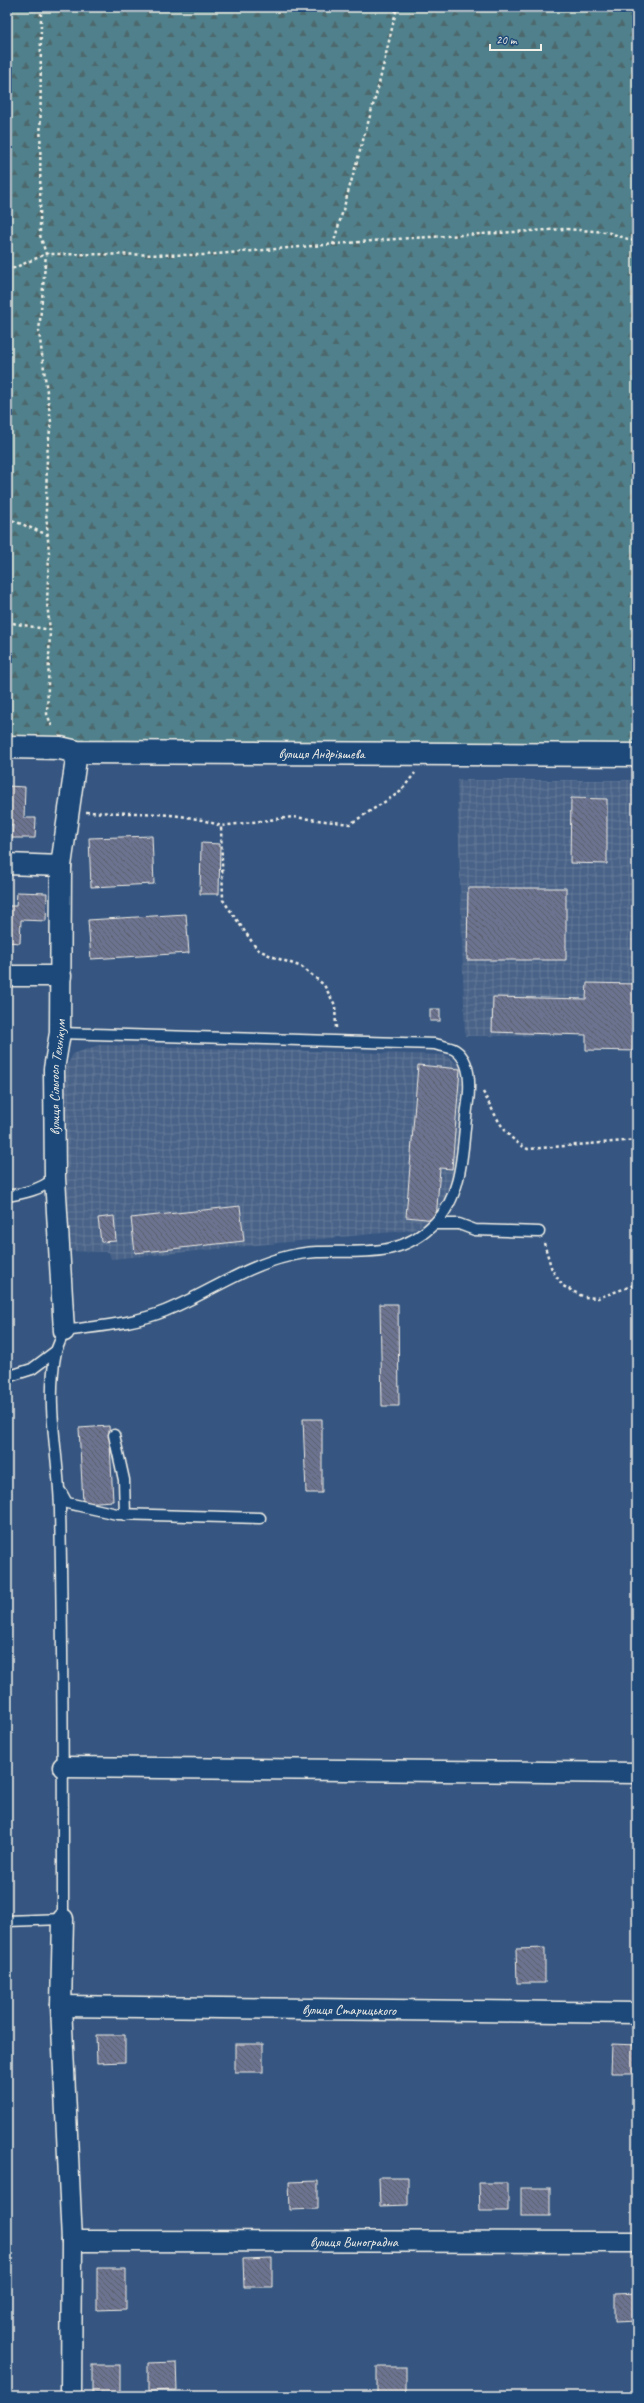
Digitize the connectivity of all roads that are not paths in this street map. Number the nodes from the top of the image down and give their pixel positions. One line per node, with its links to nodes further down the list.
1 (7, 748): 2 (street, вулиця Андріяшева)
2 (68, 750): 3 (street, вулиця Андріяшева); 5 (street, вулиця Сільгосп Технікум)
3 (637, 756)
4 (7, 864): 5 (street)
5 (61, 866): 7 (street, вулиця Сільгосп Технікум)
6 (7, 976): 7 (street)
7 (61, 976): 8 (street, вулиця Сільгосп Технікум)
8 (60, 1033): 9 (street, вулиця Сільгосп Технікум); 11 (lane)
9 (55, 1178): 10 (lane); 13 (street, вулиця Сільгосп Технікум)
10 (7, 1196)
11 (434, 1224): 12 (lane); 13 (lane)
12 (539, 1232)
13 (64, 1331): 14 (lane)
14 (56, 1351): 15 (lane); 17 (lane)
15 (7, 1377)
16 (114, 1436): 18 (lane)
17 (59, 1488): 18 (lane); 20 (lane)
18 (126, 1515): 19 (lane)
19 (260, 1518)
20 (63, 1767): 21 (street); 22 (lane)
21 (637, 1773)
22 (63, 1919): 23 (lane); 24 (street)
23 (7, 1921)
24 (62, 2006): 25 (street, вулиця Старицького); 26 (street)
25 (637, 2013)
26 (72, 2241): 27 (street, вулиця Виноградна); 28 (street)
27 (637, 2242)
28 (71, 2396)

